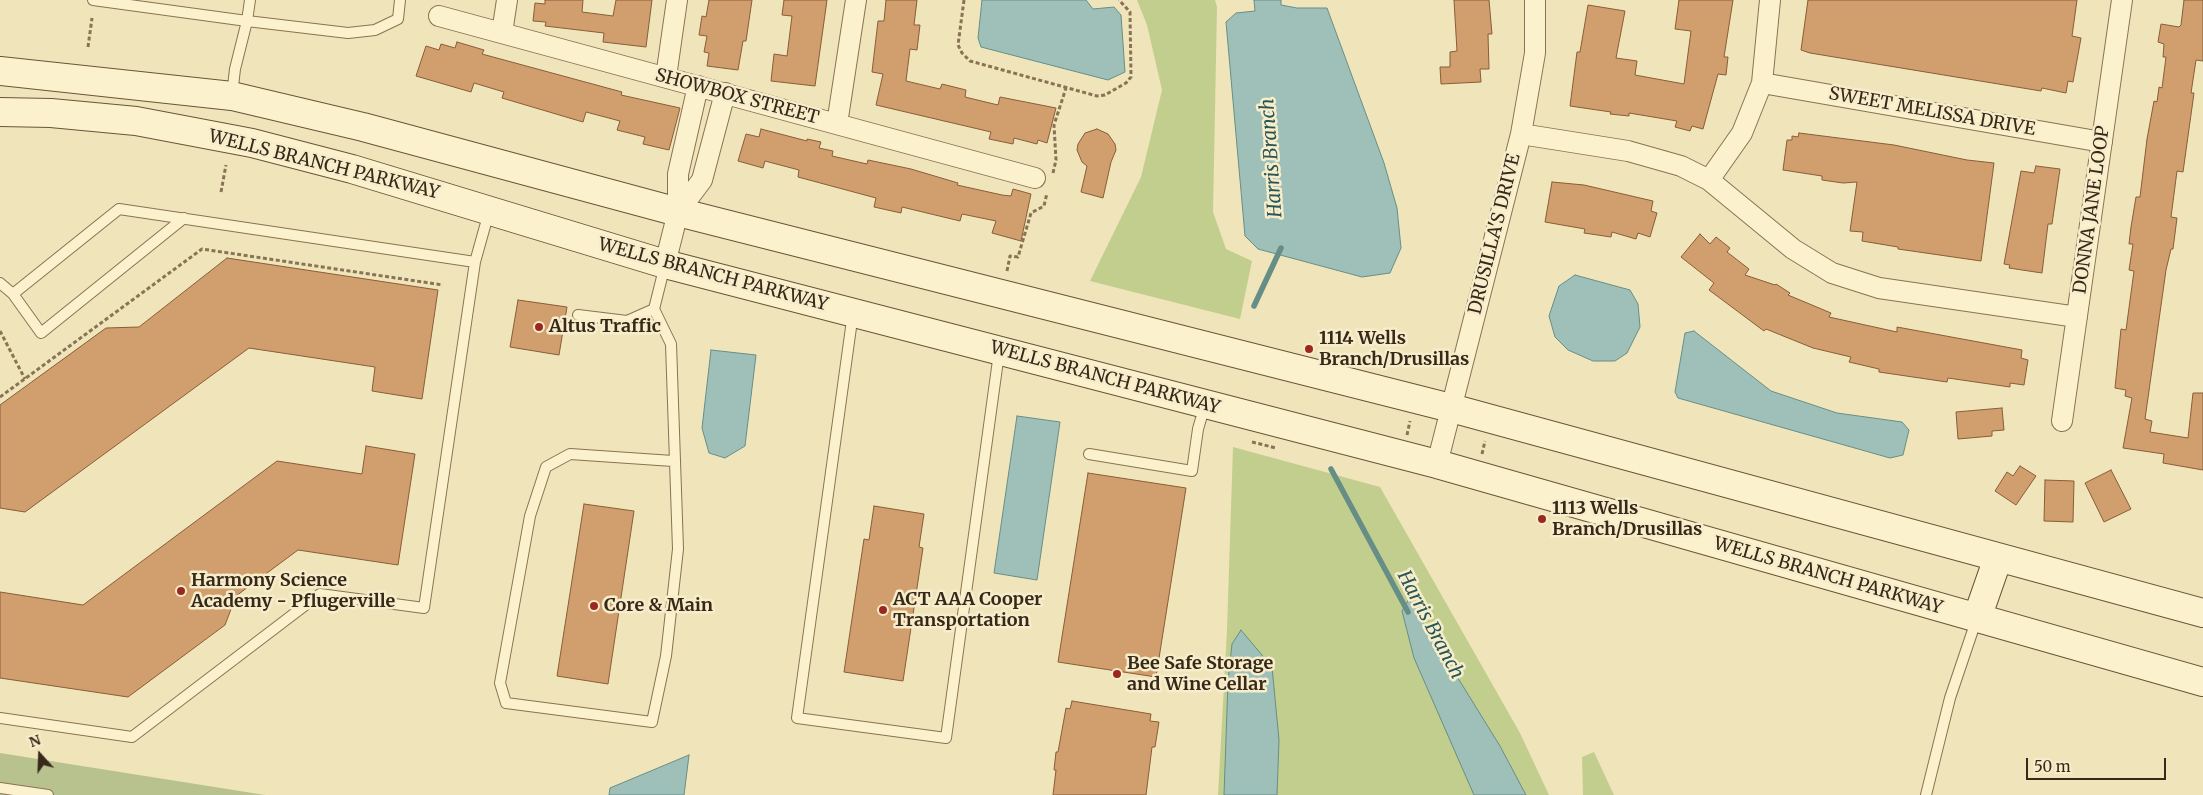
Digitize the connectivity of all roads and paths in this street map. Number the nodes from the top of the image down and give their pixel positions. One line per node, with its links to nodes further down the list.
1 (93, 0): 12 (lane)
2 (250, 0): 15 (lane)
3 (400, 0): 15 (lane)
4 (507, 0): 16 (street)
5 (677, 0): 19 (street)
6 (856, 0): 26 (street)
7 (964, 0): 8 (path)
8 (1119, 0)
9 (1534, 0): 27 (street, DRUSILLA'S DRIVE)
10 (1770, 0): 20 (street)
11 (2122, 0): 28 (street, DONNA JANE LOOP)
12 (124, 2): 15 (lane)
13 (439, 16): 16 (street, SHOWBOX STREET)
14 (92, 18): 17 (path)
15 (247, 21): 24 (lane)
16 (502, 33): 19 (street, SHOWBOX STREET)
17 (88, 47)
18 (0, 71): 24 (main road)
19 (666, 77): 22 (street, SHOWBOX STREET)
20 (1762, 83): 28 (street, SWEET MELISSA DRIVE); 31 (street)
21 (0, 86): 24 (main road)
22 (698, 86): 23 (street, SHOWBOX STREET); 34 (street)
23 (725, 93): 26 (street, SHOWBOX STREET); 34 (street)
24 (232, 96): 34 (main road)
25 (0, 112): 33 (main road, WELLS BRANCH PARKWAY)
26 (837, 124): 30 (street, SHOWBOX STREET)
27 (1521, 134): 31 (street); 50 (street, DRUSILLA'S DRIVE)
28 (2102, 142): 44 (street, DONNA JANE LOOP)
29 (226, 165): 32 (path)
30 (1035, 178)
31 (1709, 180): 44 (street)
32 (221, 192)
33 (489, 211): 36 (lane); 37 (main road, WELLS BRANCH PARKWAY)
34 (678, 212): 37 (street); 50 (main road)
35 (184, 218): 36 (lane); 40 (lane); 40 (lane)
36 (475, 262): 65 (lane)
37 (666, 264): 41 (lane); 42 (main road, WELLS BRANCH PARKWAY)
38 (0, 283): 40 (lane)
39 (443, 285): 47 (path)
40 (13, 294)
41 (654, 309): 43 (lane); 59 (lane)
42 (853, 312): 46 (main road, WELLS BRANCH PARKWAY); 46 (lane)
43 (578, 315)
44 (2077, 317): 52 (street, DONNA JANE LOOP)
45 (0, 331): 47 (path)
46 (999, 351): 49 (main road, WELLS BRANCH PARKWAY)
47 (25, 379): 48 (path)
48 (0, 397)
49 (1205, 404): 57 (lane); 60 (main road, WELLS BRANCH PARKWAY)
50 (1451, 408): 60 (street, DRUSILLA'S DRIVE); 61 (main road)
51 (1412, 414): 54 (path)
52 (2062, 421)
53 (1487, 432): 58 (path)
54 (1406, 435)
55 (1252, 442): 56 (path)
56 (1277, 448)
57 (1089, 454)
58 (1481, 458)
59 (674, 461): 59 (lane)
60 (1437, 464): 63 (main road, WELLS BRANCH PARKWAY)
61 (1998, 558): 62 (main road); 63 (main road)
62 (2203, 613)
63 (1978, 618): 64 (main road, WELLS BRANCH PARKWAY); 69 (lane)
64 (2203, 682)
65 (0, 718)
66 (0, 788): 67 (lane)
67 (16, 793): 68 (lane)
68 (48, 795)
69 (1926, 795)

